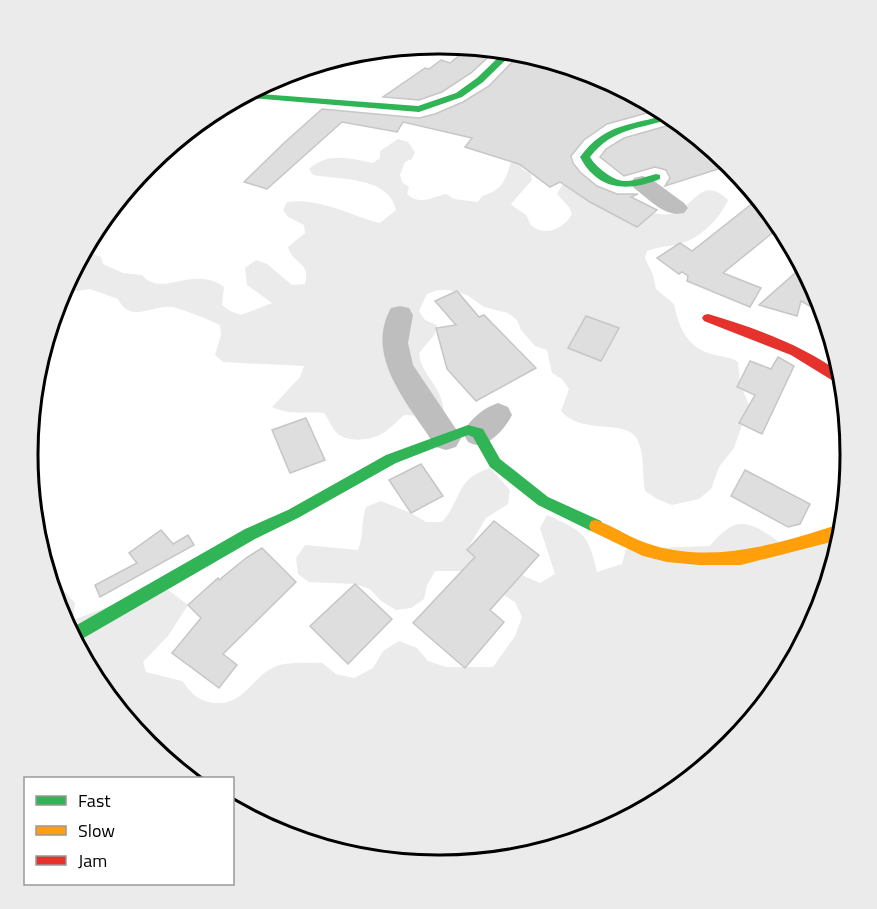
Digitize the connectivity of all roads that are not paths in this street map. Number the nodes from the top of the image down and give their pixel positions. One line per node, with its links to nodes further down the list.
1 (502, 59): 2 (street)
2 (258, 96)
3 (659, 120): 4 (street)
4 (649, 180): 5 (street)
5 (676, 208)
6 (400, 315): 9 (street)
7 (708, 318): 8 (street)
8 (831, 371)
9 (446, 438): 10 (street); 11 (street)
10 (832, 535)
11 (80, 633)

